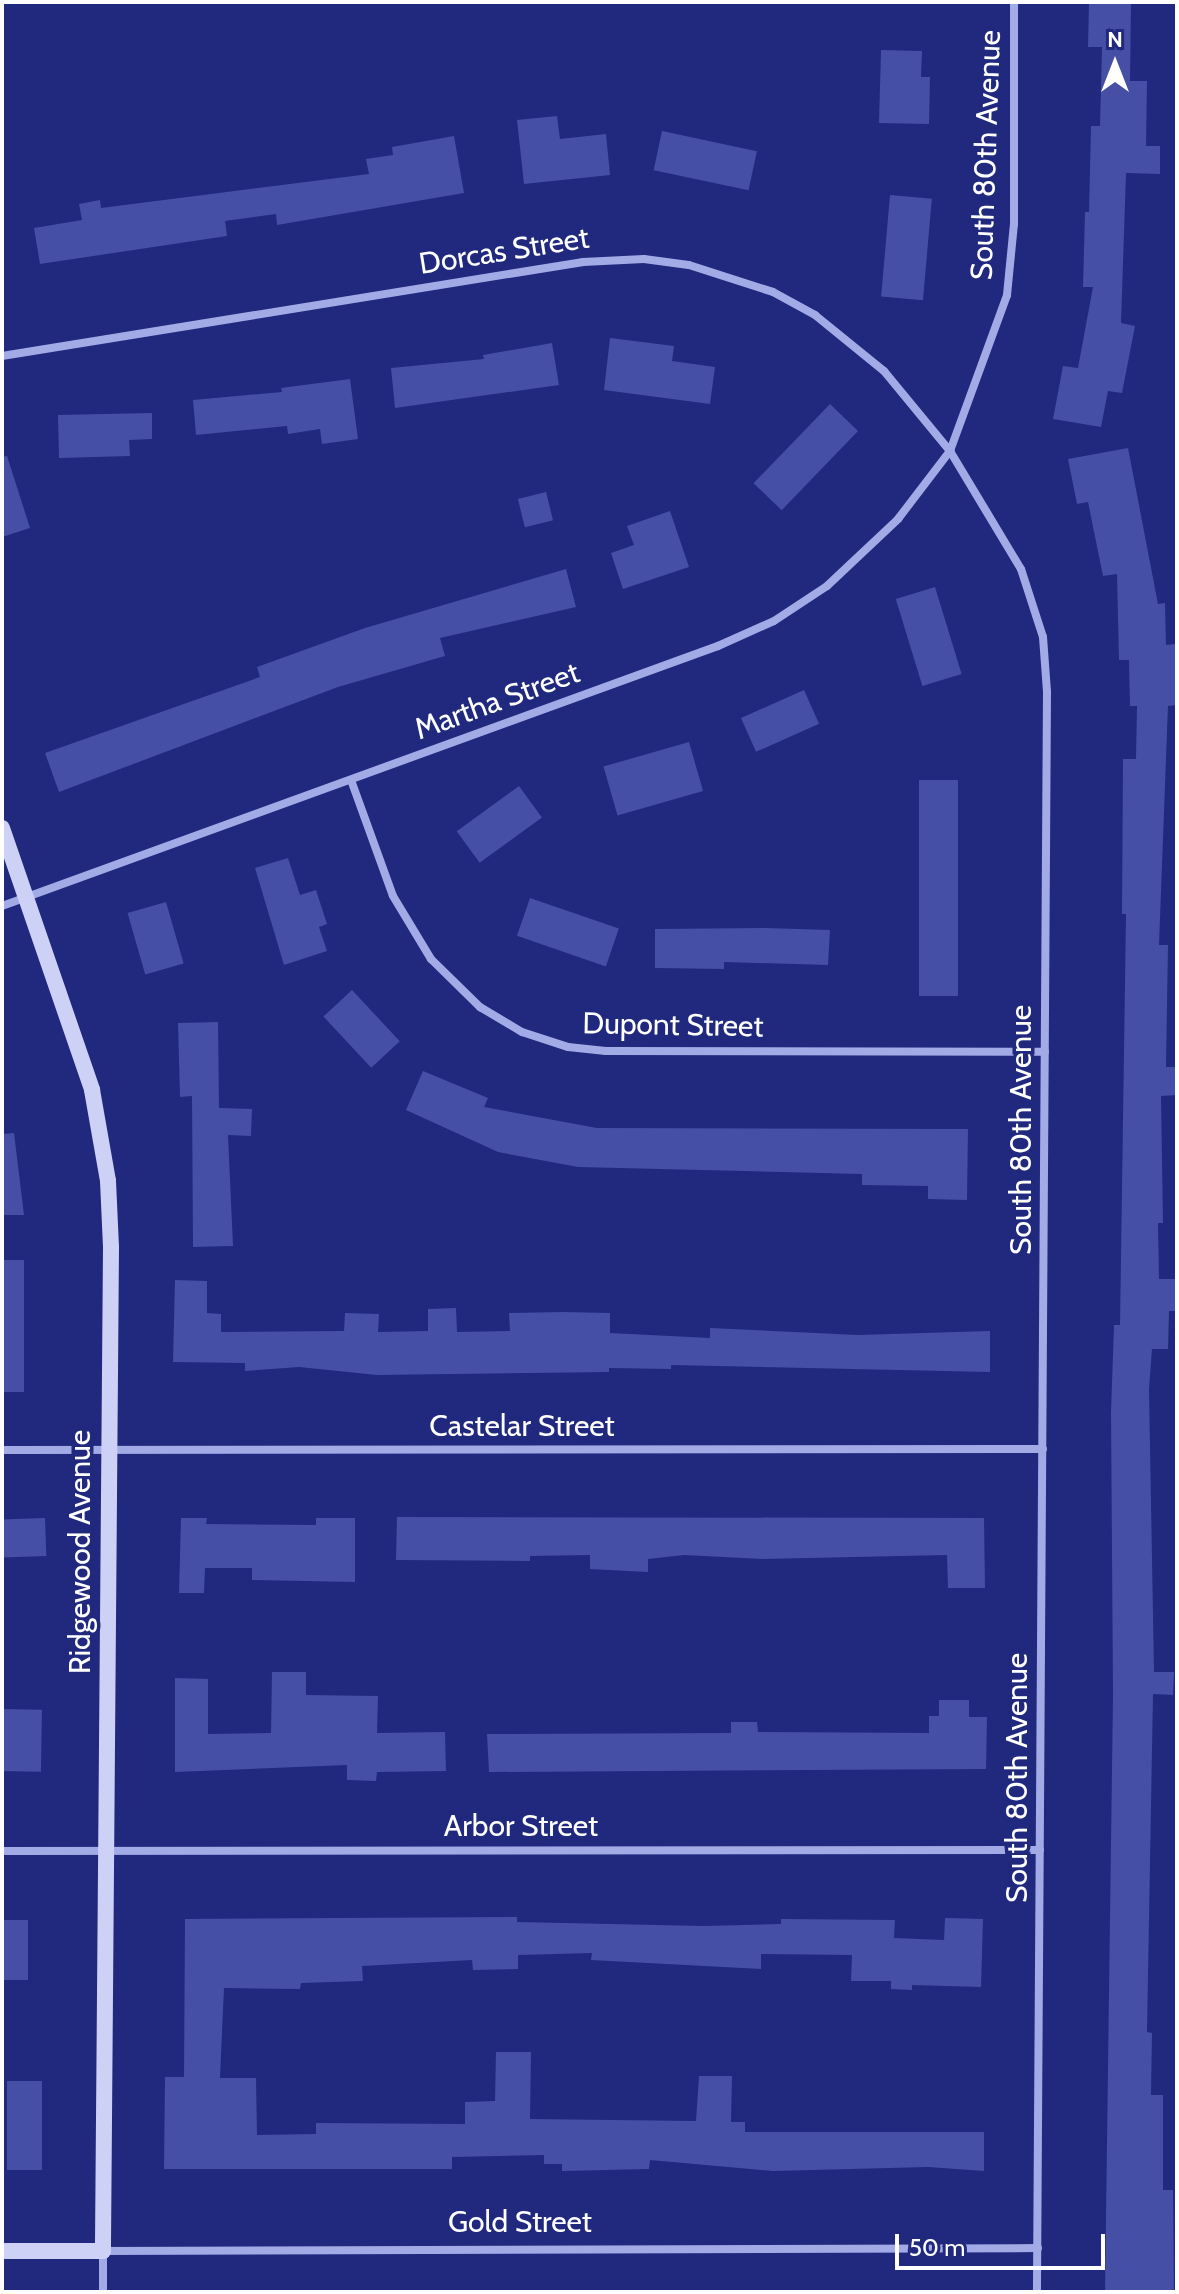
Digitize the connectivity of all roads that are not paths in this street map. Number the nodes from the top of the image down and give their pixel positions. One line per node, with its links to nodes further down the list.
1 (1014, 2): 3 (street, South 80th Avenue)
2 (2, 356): 3 (street, Dorcas Street)
3 (950, 451): 4 (street, Martha Street); 8 (street, South 80th Avenue)
4 (351, 780): 6 (street, Martha Street); 8 (street, Dupont Street)
5 (2, 828): 6 (main road, Ridgewood Avenue)
6 (28, 896): 7 (street, Martha Street); 11 (main road, Ridgewood Avenue)
7 (2, 906)
8 (1045, 1052): 9 (street, South 80th Avenue)
9 (1043, 1449): 11 (street, Castelar Street); 12 (street, South 80th Avenue)
10 (2, 1450): 11 (street, Castelar Street)
11 (108, 1450): 14 (main road, Ridgewood Avenue)
12 (1040, 1850): 14 (street, Arbor Street); 15 (street, South 80th Avenue)
13 (2, 1851): 14 (street, Arbor Street)
14 (107, 1851): 17 (main road, Ridgewood Avenue)
15 (1038, 2248): 17 (street, Gold Street); 19 (street, South 80th Avenue)
16 (2, 2251): 17 (main road, Gold Street)
17 (103, 2251): 18 (street, Ridgewood Avenue)
18 (103, 2292)
19 (1037, 2292)

